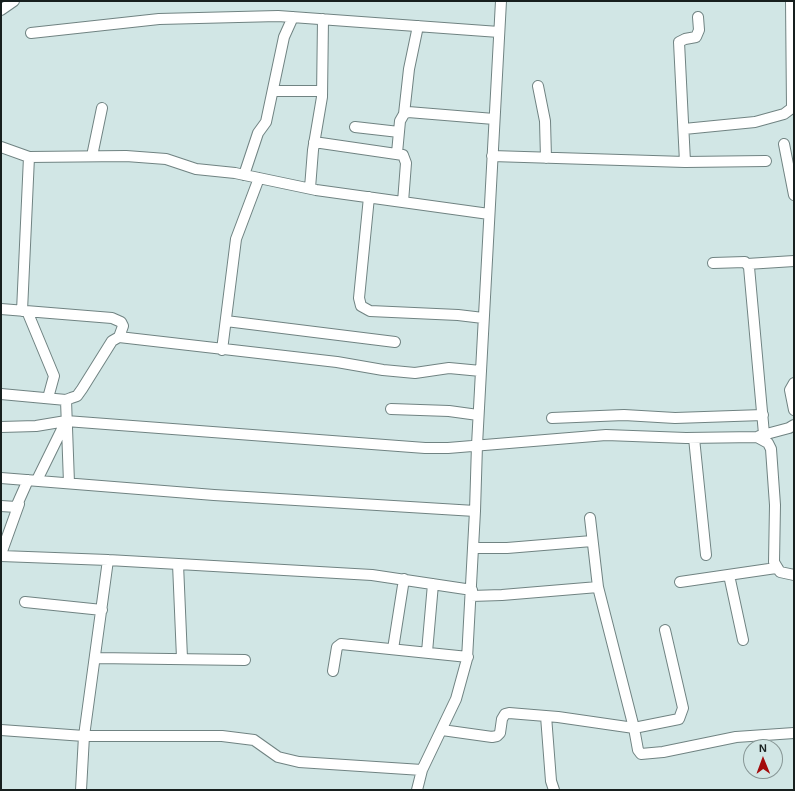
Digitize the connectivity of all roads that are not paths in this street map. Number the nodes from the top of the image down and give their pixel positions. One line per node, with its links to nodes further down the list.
1 (14, 1): 4 (street)
2 (502, 1): 9 (street)
3 (791, 1): 15 (street)
4 (1, 10)
5 (698, 16): 19 (street)
6 (293, 17): 7 (street); 10 (street); 12 (street)
7 (323, 19): 8 (street); 13 (street)
8 (418, 26): 9 (street); 16 (street)
9 (499, 32): 17 (street)
10 (31, 33)
11 (538, 86): 28 (street)
12 (273, 91): 13 (street); 31 (street)
13 (322, 92): 21 (street)
14 (102, 108): 25 (street)
15 (792, 111): 19 (street)
16 (404, 114): 17 (street); 20 (street)
17 (494, 119): 26 (street)
18 (355, 127): 20 (street)
19 (684, 129): 30 (street)
20 (399, 132): 24 (street)
21 (314, 142): 24 (street); 33 (street)
22 (784, 144): 34 (street)
23 (1, 147): 27 (street)
24 (397, 153): 36 (street)
25 (92, 156): 27 (street); 31 (street)
26 (492, 156): 28 (street); 37 (street)
27 (29, 157): 42 (street)
28 (546, 158): 30 (street)
29 (766, 161): 30 (street)
30 (685, 162)
31 (244, 175): 32 (street)
32 (259, 178): 33 (street); 44 (street)
33 (310, 188): 35 (street)
34 (794, 195)
35 (370, 197): 36 (street); 43 (street)
36 (403, 202): 37 (street)
37 (489, 214): 43 (street)
38 (794, 261): 40 (street)
39 (713, 262): 40 (street)
40 (748, 264): 56 (street)
41 (1, 309): 42 (street)
42 (24, 311): 45 (street); 51 (street)
43 (484, 318): 48 (street)
44 (226, 320): 46 (street); 47 (street)
45 (119, 337): 47 (street); 52 (street)
46 (395, 342)
47 (222, 350): 48 (street)
48 (481, 371): 55 (street)
49 (794, 383): 54 (street)
50 (1, 394): 51 (street)
51 (48, 398): 52 (street)
52 (66, 400): 58 (street)
53 (391, 409): 55 (street)
54 (794, 410)
55 (478, 415): 63 (street)
56 (763, 415): 57 (street); 61 (street)
57 (552, 418)
58 (66, 421): 60 (street); 63 (street); 65 (street); 66 (street)
59 (794, 426): 61 (street)
60 (1, 427)
61 (761, 436): 62 (street); 77 (street)
62 (694, 438): 63 (street); 74 (street)
63 (477, 445): 69 (street)
64 (1, 478): 65 (street)
65 (32, 480): 66 (street); 67 (street)
66 (69, 483): 69 (street)
67 (19, 504): 68 (street); 73 (street)
68 (1, 506)
69 (476, 510): 72 (street)
70 (590, 518): 71 (street)
71 (592, 541): 72 (street); 83 (street)
72 (474, 548): 84 (street)
73 (1, 555): 75 (street)
74 (706, 555)
75 (108, 560): 76 (street); 86 (street)
76 (178, 564): 80 (street); 93 (street)
77 (776, 568): 78 (street); 79 (street)
78 (729, 575): 81 (street); 88 (street)
79 (794, 575)
80 (404, 579): 82 (street); 89 (street)
81 (680, 582)
82 (434, 584): 84 (street); 90 (street)
83 (598, 587): 84 (street); 97 (street)
84 (472, 593): 91 (street)
85 (25, 602): 86 (street)
86 (102, 610): 92 (street)
87 (665, 630): 97 (street)
88 (743, 640)
89 (393, 648): 90 (street); 95 (street)
90 (427, 652): 91 (street)
91 (468, 657): 99 (street)
92 (95, 658): 93 (street); 101 (street)
93 (182, 658): 94 (street)
94 (245, 660)
95 (333, 671)
96 (546, 716): 97 (street); 99 (street); 105 (street)
97 (634, 728): 100 (street)
98 (1, 730): 101 (street)
99 (442, 730): 102 (street)
100 (794, 733)
101 (84, 736): 102 (street); 103 (street)
102 (422, 770): 104 (street)
103 (81, 790)
104 (418, 790)
105 (554, 790)

